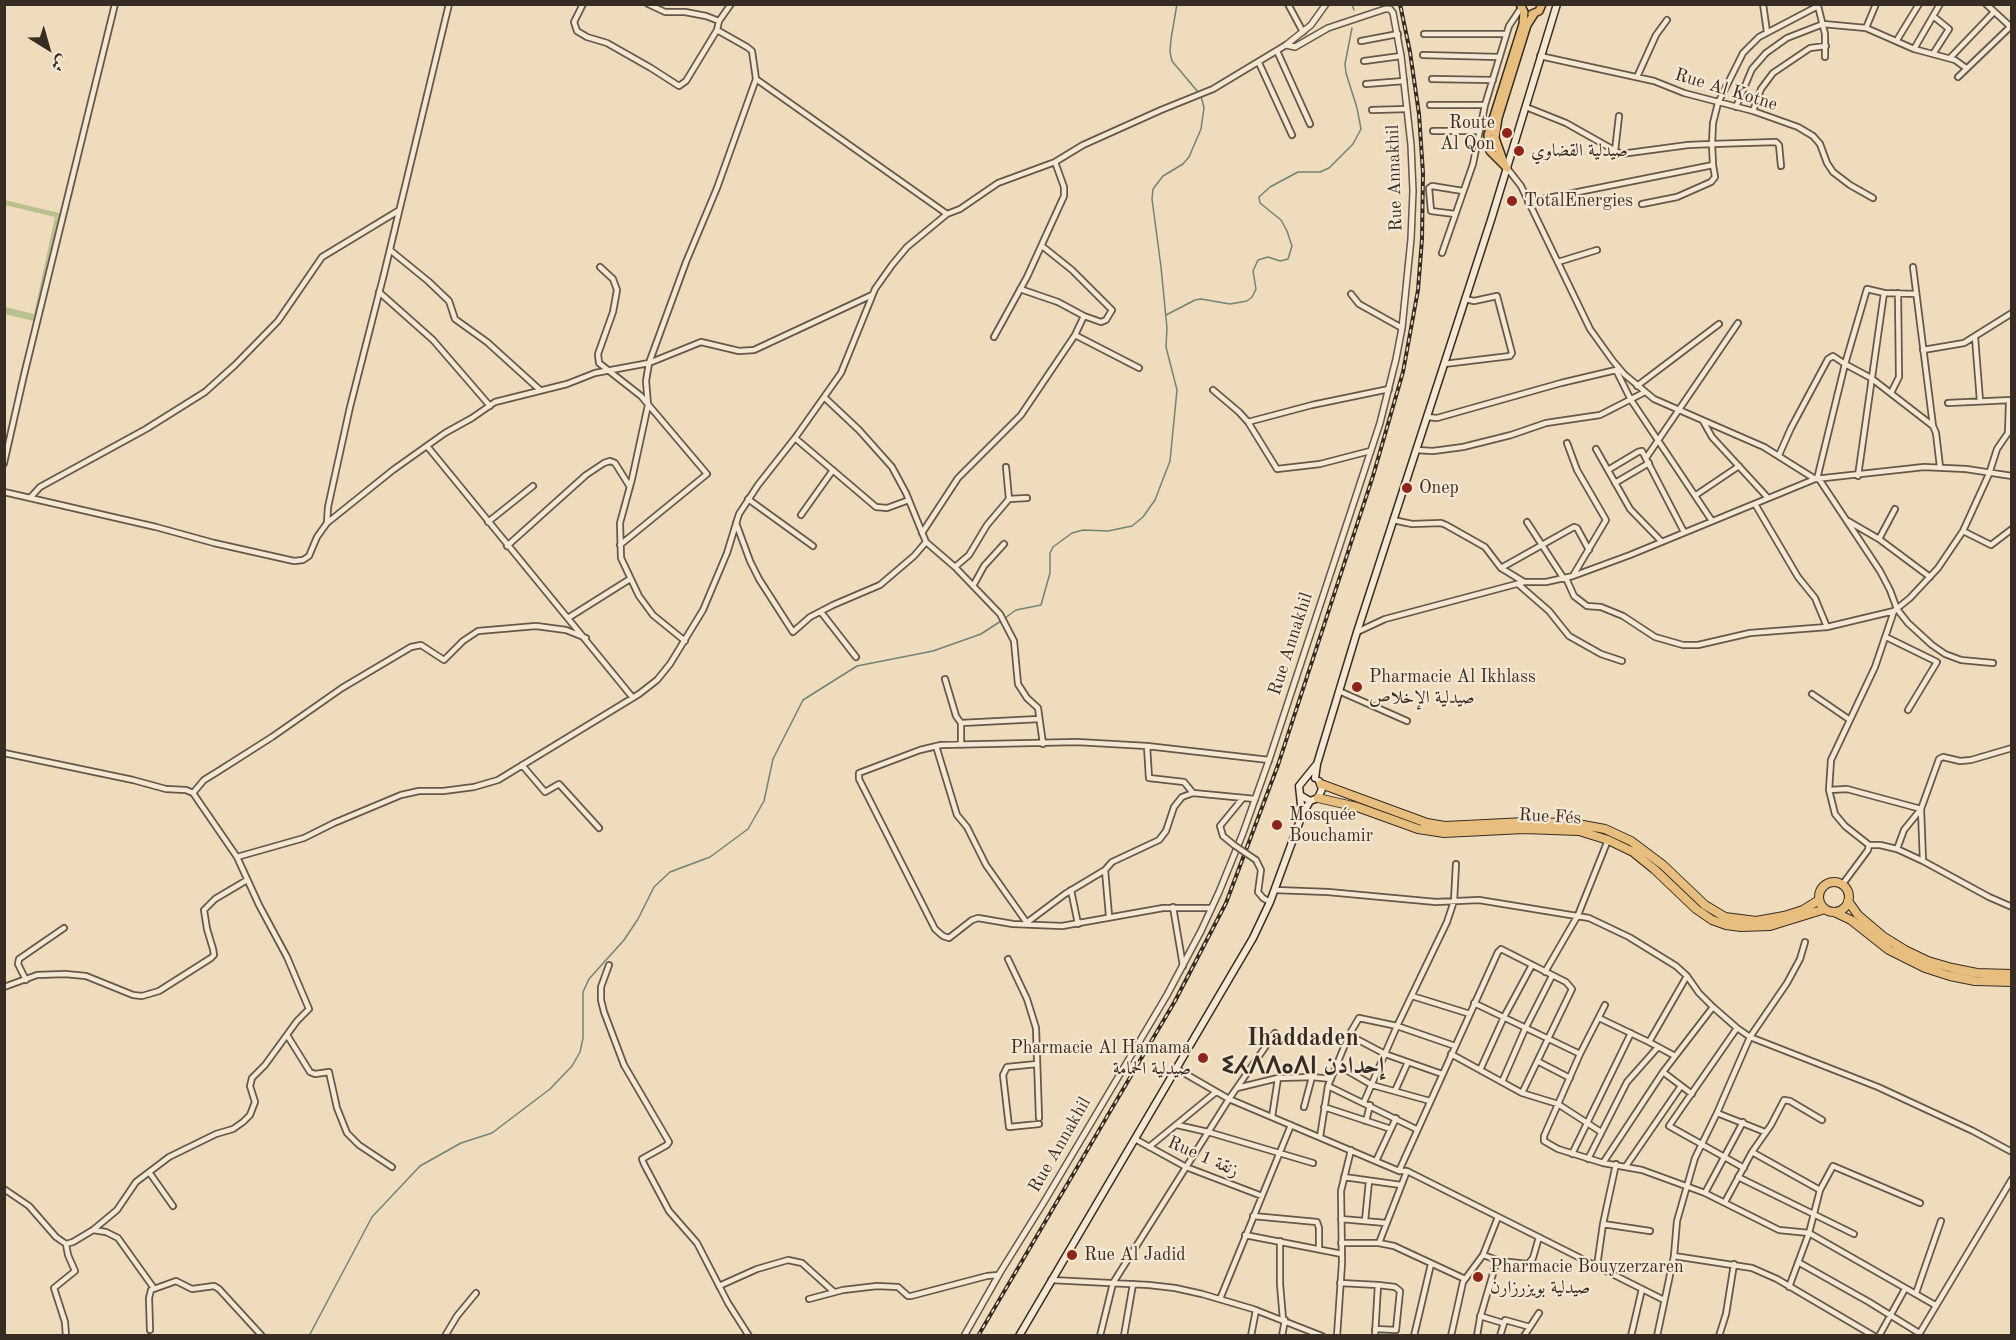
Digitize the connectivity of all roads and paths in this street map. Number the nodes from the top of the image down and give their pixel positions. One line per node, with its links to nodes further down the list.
1 (115, 4): 139 (street)
2 (449, 4): 78 (street)
3 (583, 4): 26 (street)
4 (648, 4): 22 (street)
5 (731, 4): 22 (street)
6 (1288, 4): 27 (street)
7 (1317, 4): 17 (street)
8 (1326, 4): 17 (street)
9 (1542, 4): 19 (main road)
10 (1557, 4): 41 (main road)
11 (1763, 4): 28 (street)
12 (1876, 4): 24 (street)
13 (1919, 4): 32 (street)
14 (1940, 4): 20 (street)
15 (1986, 4): 18 (street)
16 (1520, 7): 19 (main road); 31 (street); 73 (main road)
17 (1321, 12): 27 (street)
18 (1994, 12): 25 (street); 44 (street)
19 (1534, 14): 73 (main road)
20 (1933, 16): 36 (street); 38 (street)
21 (1667, 20): 48 (street)
22 (719, 21): 26 (street)
23 (1823, 24): 24 (street); 28 (street); 35 (street); 59 (street)
24 (1866, 28): 32 (street)
25 (2011, 28): 47 (street)
26 (717, 30): 50 (street)
27 (1303, 32): 34 (street)
28 (1767, 32): 55 (street)
29 (1398, 34): 33 (street); 34 (street, Rue Annakhil); 40 (street, Rue Annakhil)
30 (1424, 34): 31 (street)
31 (1506, 34): 42 (street)
32 (1897, 40): 36 (street)
33 (1361, 41)
34 (1286, 45): 37 (street)
35 (1826, 46): 43 (street); 62 (street)
36 (1914, 49): 38 (street)
37 (1277, 51): 46 (street); 64 (street)
38 (1933, 54): 44 (street)
39 (1423, 55): 42 (street)
40 (1401, 56): 45 (street); 53 (street, Rue Annakhil)
41 (1540, 56): 48 (street, Rue Al Kotne); 58 (main road)
42 (1500, 57): 52 (street)
43 (1825, 57)
44 (1950, 58): 47 (street)
45 (1364, 61)
46 (1259, 63): 67 (street); 70 (street)
47 (1966, 68): 49 (street)
48 (1637, 77): 55 (street, Rue Al Kotne)
49 (1958, 77)
50 (756, 79): 79 (street); 105 (street)
51 (1432, 79): 52 (street)
52 (1493, 80): 57 (street)
53 (1404, 81): 54 (street); 60 (street, Rue Annakhil)
54 (1366, 84)
55 (1718, 103): 59 (street, Rue Al Kotne); 68 (street)
56 (1430, 105): 57 (street)
57 (1485, 105): 65 (street)
58 (1526, 107): 69 (street); 73 (main road)
59 (1736, 107): 62 (street, Rue Al Kotne)
60 (1407, 108): 61 (street); 100 (street, Rue Annakhil)
61 (1372, 110)
62 (1753, 111): 75 (street, Rue Al Kotne)
63 (1619, 116): 69 (street)
64 (1310, 124)
65 (1480, 130): 66 (street); 74 (street)
66 (1433, 131)
67 (1292, 135)
68 (1712, 144): 69 (street); 71 (street); 72 (street)
69 (1614, 151)
70 (1055, 162): 79 (street); 81 (street)
71 (1713, 165): 76 (street); 77 (street)
72 (1782, 166)
73 (1507, 168): 76 (street); 95 (main road)
74 (1463, 191): 80 (street); 80 (street)
75 (1873, 198)
76 (1528, 202): 85 (street)
77 (1642, 204)
78 (398, 211): 82 (street); 154 (street)
79 (947, 214): 94 (street)
80 (1455, 214): 84 (street)
81 (1042, 246): 88 (street); 97 (street)
82 (390, 250): 89 (street); 114 (street)
83 (1597, 250): 85 (street)
84 (1442, 253)
85 (1558, 262): 109 (street)
86 (600, 267): 110 (street)
87 (1914, 267): 93 (street)
88 (1020, 289): 97 (street); 102 (street)
89 (379, 292): 124 (street); 169 (street)
90 (1884, 293): 91 (street); 107 (street); 111 (street)
91 (1898, 293): 93 (street); 117 (street)
92 (1351, 294): 100 (street)
93 (1916, 294): 104 (street)
94 (872, 295): 105 (street); 118 (street)
95 (1465, 299): 106 (main road); 106 (street)
96 (2012, 313): 103 (street)
97 (1084, 316): 101 (street)
98 (1738, 323): 125 (street)
99 (1719, 324): 112 (street)
100 (1402, 328): 113 (street, Rue Annakhil)
101 (1075, 335): 108 (street); 173 (street)
102 (994, 337)
103 (1975, 337): 104 (street); 121 (street)
104 (1923, 350): 129 (street)
105 (649, 363): 110 (street); 123 (street)
106 (1444, 364): 126 (main road)
107 (1845, 364): 111 (street); 137 (street); 148 (street)
108 (1139, 368)
109 (1617, 369): 112 (street); 119 (street); 126 (street)
110 (609, 370): 114 (street); 123 (street)
111 (1871, 378): 117 (street); 146 (street)
112 (1637, 386): 116 (street)
113 (1389, 389): 128 (street); 136 (street, Rue Annakhil)
114 (540, 390): 124 (street)
115 (1213, 390): 128 (street)
116 (1645, 392): 119 (street); 125 (street)
117 (1891, 393): 129 (street)
118 (824, 397): 130 (street); 159 (street)
119 (1632, 400): 131 (street); 135 (street)
120 (2011, 400): 121 (street); 145 (street)
121 (1980, 401): 122 (street)
122 (1948, 403)
123 (648, 405): 151 (street); 178 (street)
124 (490, 406): 133 (street)
125 (1678, 411): 127 (street); 131 (street)
126 (1427, 417): 135 (main road)
127 (1703, 421): 137 (street); 140 (street)
128 (1248, 422): 136 (street)
129 (1934, 426): 142 (street)
130 (795, 438): 143 (street); 157 (street)
131 (1659, 439): 138 (street); 153 (street)
132 (1567, 443): 182 (street)
133 (427, 446): 166 (street); 169 (street)
134 (1596, 449): 144 (street)
135 (1416, 450): 164 (main road)
136 (1370, 451): 218 (street, Rue Annakhil)
137 (1779, 455): 148 (street)
138 (1647, 461): 144 (street); 149 (street); 172 (street)
139 (4, 463)
140 (1739, 466): 153 (street); 156 (street)
141 (1006, 467): 158 (street)
142 (1940, 467): 145 (street); 146 (street)
143 (833, 470): 159 (street); 162 (street)
144 (1608, 470): 149 (street)
145 (1989, 474): 147 (street); 171 (street)
146 (1858, 476): 148 (street)
147 (2012, 476)
148 (1817, 479): 156 (street); 163 (street)
149 (1615, 483): 175 (street)
150 (533, 486): 166 (street)
151 (630, 487): 178 (street); 180 (street)
152 (4, 492): 154 (street)
153 (1696, 495): 165 (street)
154 (30, 498): 169 (street)
155 (1027, 498): 158 (street)
156 (1768, 498): 160 (street)
157 (748, 499): 168 (street); 181 (street)
158 (1009, 499): 183 (street)
159 (909, 500): 173 (street)
160 (1755, 504): 165 (street); 195 (street)
161 (1895, 509): 174 (street)
162 (801, 515)
163 (1846, 519): 174 (street); 192 (street)
164 (1393, 520): 184 (street); 196 (main road)
165 (1712, 521): 172 (street)
166 (488, 522): 180 (street)
167 (1527, 522): 179 (street)
168 (736, 523): 193 (street); 199 (street)
169 (327, 524)
170 (2012, 529): 171 (street)
171 (1963, 531): 186 (street)
172 (1684, 532): 175 (street)
173 (922, 533): 176 (street)
174 (1879, 539): 186 (street)
175 (1661, 541): 185 (street)
176 (926, 542): 183 (street); 193 (street)
177 (1004, 544): 191 (street)
178 (620, 545): 188 (street)
179 (1542, 545): 182 (street); 184 (street); 187 (street)
180 (507, 546): 194 (street)
181 (813, 546)
182 (1588, 550): 185 (street)
183 (955, 567): 191 (street)
184 (1501, 568): 189 (street)
185 (1573, 576): 187 (street)
186 (1930, 577): 192 (street)
187 (1565, 578): 189 (street); 195 (street)
188 (630, 579): 194 (street); 199 (street)
189 (1524, 582): 190 (street)
190 (1518, 584): 196 (street); 201 (street)
191 (973, 586): 208 (street)
192 (1896, 610): 195 (street); 197 (street); 202 (street)
193 (822, 612): 200 (street)
194 (568, 618): 198 (street)
195 (1827, 627)
196 (1357, 632): 204 (main road)
197 (1886, 637): 207 (street); 209 (street)
198 (586, 638): 206 (street); 222 (street)
199 (685, 641): 206 (street)
200 (856, 657)
201 (1622, 661)
202 (1994, 663)
203 (945, 679): 211 (street)
204 (1340, 691): 210 (street); 220 (main road)
205 (1812, 694): 209 (street)
206 (633, 698): 219 (street)
207 (1908, 710)
208 (1039, 719): 211 (street); 212 (street)
209 (1850, 720): 221 (street)
210 (1407, 722)
211 (961, 723): 213 (street)
212 (1043, 744): 213 (street); 215 (street)
213 (962, 745): 214 (street)
214 (936, 746): 253 (street); 253 (street)
215 (1147, 746): 218 (street); 223 (street)
216 (2012, 748): 228 (street)
217 (4, 753): 222 (street)
218 (1269, 760): 226 (street, Rue Annakhil)
219 (522, 765): 230 (street); 234 (street)
220 (1315, 780): 224 (main road); 227 (main road); 242 (highway, Rue Fés)
221 (1829, 790): 228 (street); 232 (street)
222 (193, 793): 234 (street)
223 (1193, 793): 225 (street); 237 (street)
224 (1300, 795): 227 (main road, Rue Fés); 229 (main road)
225 (1243, 798): 226 (street); 245 (street, bridge)
226 (1255, 799): 248 (street, Rue Annakhil)
227 (1314, 799): 229 (main road); 231 (highway, Rue Fés)
228 (1922, 809): 233 (street); 235 (street)
229 (1302, 814): 241 (main road)
230 (599, 828)
231 (1608, 840): 249 (highway, Rue Fés); 251 (street)
232 (1869, 847): 233 (street); 239 (street)
233 (1897, 849): 235 (street)
234 (237, 857): 238 (street)
235 (1923, 861): 247 (street)
236 (1456, 864): 243 (street)
237 (1106, 870): 240 (street); 252 (street)
238 (247, 880): 265 (street); 280 (street)
239 (1842, 885): 242 (highway); 244 (highway)
240 (1071, 890): 253 (street); 254 (street)
241 (1275, 890): 243 (street); 245 (main road)
242 (1819, 900): 249 (highway)
243 (1454, 901): 251 (street); 268 (street)
244 (1848, 901): 250 (highway); 262 (highway)
245 (1270, 902): 295 (main road)
246 (1173, 907): 248 (street); 252 (street); 260 (street)
247 (2012, 907)
248 (1211, 908): 260 (street, Rue Annakhil)
249 (1825, 909): 250 (highway)
250 (1834, 912): 266 (highway)
251 (1578, 915): 261 (street); 264 (street)
252 (1109, 916): 254 (street)
253 (1025, 924): 254 (street)
254 (1078, 924)
255 (64, 928): 265 (street)
256 (1805, 942): 282 (street)
257 (1008, 959): 293 (street)
258 (609, 965): 406 (street)
259 (1532, 965): 261 (street); 269 (street); 273 (street)
260 (1183, 966): 399 (street, Rue Annakhil)
261 (1545, 972): 263 (street)
262 (2012, 974)
263 (1552, 976): 277 (street); 283 (street)
264 (1687, 976): 271 (street); 284 (street)
265 (26, 980): 267 (street)
266 (2012, 981)
267 (4, 987)
268 (1412, 996): 272 (street); 275 (street)
269 (1474, 1003): 272 (street); 273 (street)
270 (1605, 1005): 274 (street)
271 (1713, 1007): 276 (street); 290 (street)
272 (1470, 1014): 285 (street)
273 (1504, 1017): 277 (street); 296 (street)
274 (1599, 1018): 279 (street); 289 (street)
275 (1397, 1026): 281 (street); 285 (street); 287 (street)
276 (1737, 1028): 282 (street); 311 (street)
277 (1525, 1029): 283 (street); 303 (street)
278 (1275, 1033): 307 (street)
279 (1631, 1033): 284 (street); 328 (street)
280 (287, 1035): 353 (street); 358 (street)
281 (1349, 1035): 287 (street); 294 (street)
282 (1750, 1037): 319 (street); 343 (street)
283 (1548, 1040): 289 (street); 292 (street)
284 (1648, 1042): 286 (street)
285 (1455, 1046): 288 (street)
286 (1658, 1047): 290 (street); 335 (street)
287 (1385, 1054): 291 (street); 304 (street)
288 (1451, 1054): 296 (street); 298 (street)
289 (1580, 1054): 301 (street)
290 (1675, 1056): 297 (street)
291 (1408, 1062): 298 (street); 308 (street)
292 (1539, 1062): 301 (street); 310 (street)
293 (1038, 1064): 321 (street); 327 (street)
294 (1336, 1064): 302 (street); 304 (street)
295 (1177, 1069): 309 (street); 338 (main road)
296 (1480, 1070): 303 (street)
297 (1663, 1071): 306 (street); 349 (street)
298 (1442, 1074): 313 (street)
299 (1312, 1077): 300 (street); 302 (street); 317 (street)
300 (1278, 1078): 307 (street); 320 (street)
301 (1570, 1078): 315 (street)
302 (1330, 1079): 305 (street)
303 (1502, 1082): 310 (street)
304 (1372, 1085): 308 (street); 314 (street)
305 (1328, 1086): 314 (street); 318 (street)
306 (1681, 1086): 311 (street); 323 (street)
307 (1237, 1088): 312 (street)
308 (1395, 1091): 313 (street)
309 (1216, 1092): 312 (street); 329 (street)
310 (1522, 1093): 315 (street)
311 (1692, 1094): 331 (street)
312 (1229, 1099): 320 (street); 334 (street)
313 (1430, 1101): 333 (street)
314 (1364, 1102): 316 (street)
315 (1558, 1104): 328 (street); 345 (street)
316 (1371, 1105): 322 (street); 325 (street)
317 (1304, 1107)
318 (1324, 1107): 325 (street); 337 (street)
319 (1717, 1113): 326 (street); 339 (street)
320 (1272, 1117): 330 (street)
321 (1039, 1118)
322 (1396, 1118): 332 (street); 333 (street)
323 (1658, 1119): 331 (street); 352 (street)
324 (1822, 1120): 336 (street)
325 (1366, 1122): 332 (street)
326 (1743, 1122): 336 (street); 346 (street)
327 (1040, 1124)
328 (1587, 1124): 335 (street); 345 (street)
329 (1177, 1125): 334 (street); 340 (street)
330 (1291, 1125): 337 (street); 344 (street)
331 (1669, 1126): 339 (street)
332 (1391, 1129): 348 (street)
333 (1416, 1129): 356 (street)
334 (1208, 1132): 344 (street); 354 (street)
335 (1601, 1132): 347 (street)
336 (1765, 1132): 342 (street)
337 (1320, 1137): 341 (street)
338 (1135, 1139): 340 (street, Rue 1 زنقة); 401 (main road)
339 (1701, 1144): 346 (street); 364 (street)
340 (1149, 1147): 354 (street, Rue 1 زنقة)
341 (1351, 1150): 348 (street); 359 (street)
342 (1752, 1152): 355 (street); 366 (street)
343 (2012, 1152)
344 (1280, 1154): 350 (street); 368 (street)
345 (1572, 1154): 347 (street)
346 (1725, 1156): 355 (street); 367 (street)
347 (1588, 1159): 349 (street)
348 (1376, 1161): 356 (street)
349 (1603, 1162): 351 (street)
350 (1313, 1163)
351 (1616, 1164): 352 (street); 379 (street)
352 (1626, 1166): 364 (street)
353 (392, 1167)
354 (1186, 1167): 368 (street, Rue 1 زنقة); 402 (street)
355 (1744, 1168): 360 (street)
356 (1399, 1171): 357 (street)
357 (1407, 1171): 363 (street); 374 (street)
358 (149, 1172): 371 (street); 380 (street)
359 (1344, 1177): 362 (street); 375 (street)
360 (1738, 1178): 369 (street); 372 (street)
361 (2012, 1179): 417 (street)
362 (1369, 1181): 363 (street); 376 (street)
363 (1401, 1185): 378 (street)
364 (1686, 1187): 367 (street); 393 (street)
365 (4, 1189): 389 (street)
366 (1820, 1190): 370 (street); 372 (street)
367 (1705, 1193): 369 (street)
368 (1262, 1196): 373 (street)
369 (1725, 1202): 382 (street)
370 (1920, 1203)
371 (173, 1206)
372 (1812, 1215): 382 (street); 383 (street)
373 (1253, 1216): 384 (street); 390 (street)
374 (1498, 1216): 385 (street); 392 (street)
375 (1341, 1219): 376 (street); 387 (street)
376 (1365, 1221): 378 (street)
377 (1941, 1221): 413 (street)
378 (1386, 1223): 388 (street)
379 (1603, 1224): 381 (street); 398 (street)
380 (93, 1230): 389 (street); 407 (street)
381 (1650, 1232)
382 (1809, 1233): 395 (street); 409 (street)
383 (1854, 1234)
384 (1245, 1235): 386 (street); 415 (street)
385 (1539, 1237): 394 (street); 398 (street)
386 (1280, 1241): 390 (street); 422 (street)
387 (1341, 1243): 388 (street); 391 (street)
388 (1379, 1243): 396 (street)
389 (66, 1244): 428 (street)
390 (1319, 1249): 391 (street)
391 (1342, 1254): 403 (street)
392 (1483, 1255): 394 (street); 400 (street)
393 (1674, 1256): 397 (street); 416 (street)
394 (1497, 1260): 420 (street)
395 (1798, 1262): 408 (street); 421 (street)
396 (1431, 1264): 400 (street); 440 (street)
397 (1734, 1264): 408 (street); 447 (street)
398 (1597, 1266): 410 (street)
399 (998, 1275): 412 (street); 432 (street, Rue Annakhil)
400 (1465, 1279): 441 (street)
401 (1050, 1280): 402 (street); 433 (main road)
402 (1113, 1283): 404 (street); 434 (street)
403 (1340, 1283): 405 (street); 439 (street)
404 (1134, 1284): 415 (street); 435 (street)
405 (1378, 1285): 426 (street); 426 (street)
406 (719, 1286): 412 (street); 431 (street)
407 (153, 1287): 425 (street); 429 (street)
408 (1789, 1287): 448 (street)
409 (1905, 1288): 413 (street); 421 (street)
410 (1642, 1289): 416 (street); 445 (street)
411 (476, 1293): 430 (street)
412 (834, 1293): 414 (street)
413 (1916, 1293): 417 (street)
414 (809, 1299)
415 (1220, 1299): 418 (street)
416 (1665, 1300): 446 (street)
417 (1935, 1305): 427 (street)
418 (1256, 1310): 422 (street); 436 (street)
419 (1539, 1313): 424 (street)
420 (1480, 1316): 423 (street); 442 (street)
421 (1890, 1316): 427 (street); 449 (street)
422 (1284, 1320): 437 (street); 438 (street)
423 (1503, 1323): 424 (street); 443 (street)
424 (1530, 1327): 444 (street)
425 (150, 1330)
426 (1375, 1332)
427 (1919, 1334)
428 (66, 1335)
429 (262, 1335)
430 (445, 1335)
431 (749, 1335)
432 (964, 1335)
433 (1019, 1335)
434 (1100, 1335)
435 (1124, 1335)
436 (1251, 1335)
437 (1282, 1335)
438 (1322, 1335)
439 (1337, 1335)
440 (1414, 1335)
441 (1451, 1335)
442 (1477, 1335)
443 (1500, 1335)
444 (1524, 1335)
445 (1631, 1335)
446 (1657, 1335)
447 (1719, 1335)
448 (1874, 1335)
449 (1879, 1335)

